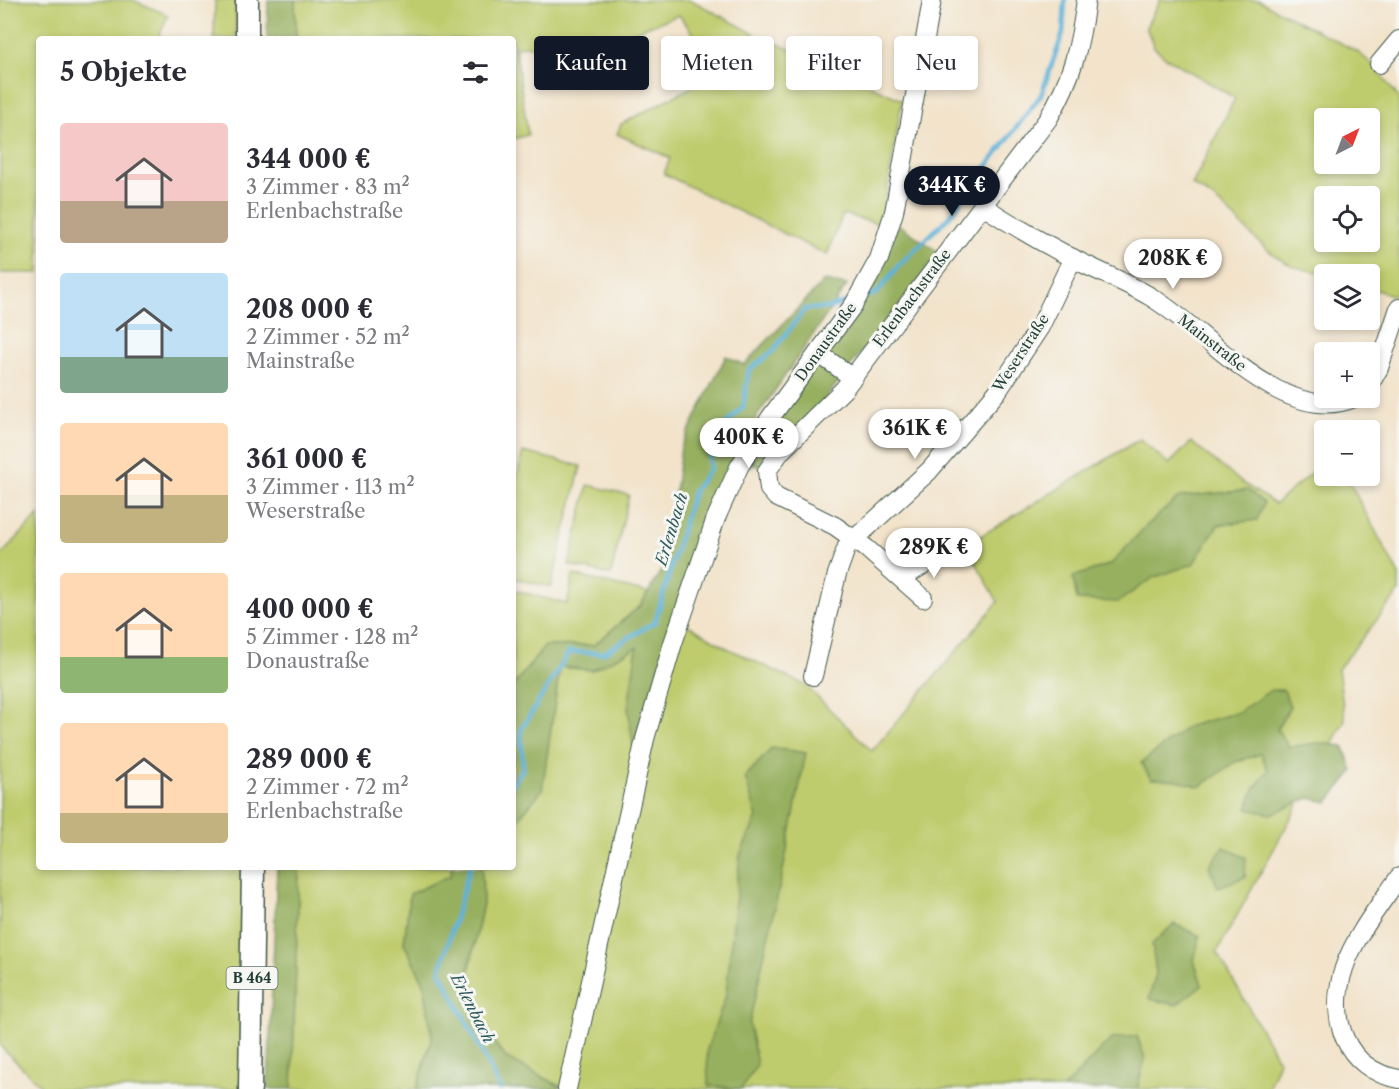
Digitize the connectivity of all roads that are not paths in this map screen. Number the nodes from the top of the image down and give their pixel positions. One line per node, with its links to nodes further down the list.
1 (247, 0): 4 (main road)
2 (932, 0): 10 (street, Donaustraße)
3 (1086, 0): 7 (street, Erlenbachstraße)
4 (247, 36)
5 (1399, 40): 6 (street)
6 (1379, 64)
7 (983, 206): 8 (street, Mainstraße); 12 (street, Erlenbachstraße)
8 (1073, 258): 13 (street, Mainstraße); 14 (street, Weserstraße)
9 (1399, 308): 11 (street)
10 (818, 353): 12 (street); 23 (street, Donaustraße)
11 (1380, 365)
12 (853, 378): 14 (street, Erlenbachstraße)
13 (1314, 403)
14 (853, 539): 16 (street, Erlenbachstraße); 18 (street, Weserstraße)
15 (948, 550): 16 (street)
16 (902, 578): 17 (street, Erlenbachstraße)
17 (923, 598)
18 (813, 676)
19 (253, 870): 22 (main road, B 464)
20 (1399, 877): 21 (street)
21 (1399, 1079)
22 (250, 1089)
23 (567, 1089)

